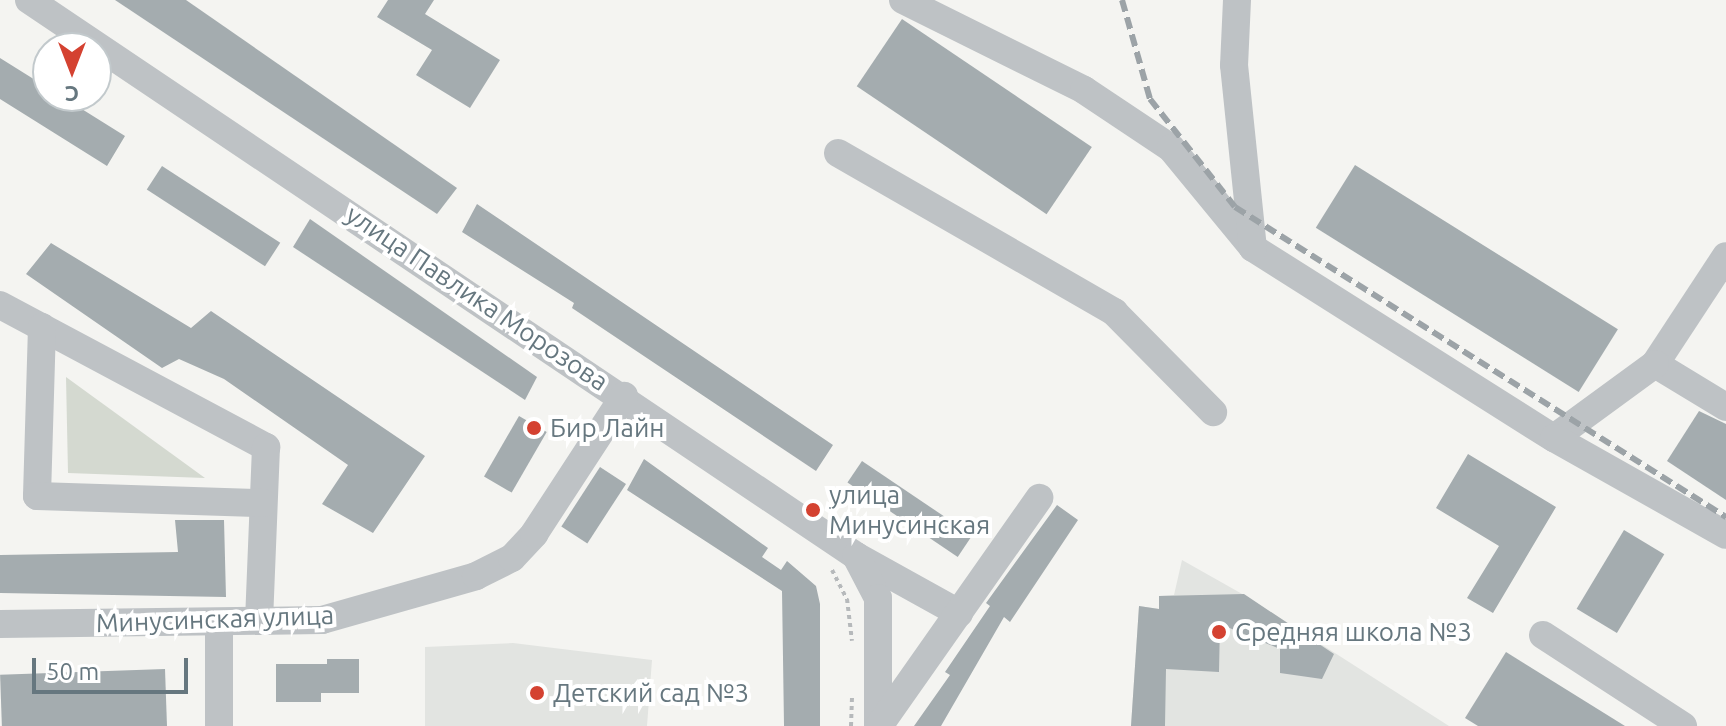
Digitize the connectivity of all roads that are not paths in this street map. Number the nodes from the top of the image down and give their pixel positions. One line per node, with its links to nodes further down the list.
1 (29, 0): 10 (street, улица Павлика Морозова)
2 (903, 0): 5 (street)
3 (1237, 0): 5 (street)
4 (838, 153): 12 (street)
5 (1253, 248): 13 (street)
6 (1726, 256): 9 (street)
7 (0, 305): 8 (street)
8 (42, 327): 15 (street); 15 (street)
9 (1655, 364): 11 (street); 13 (street)
10 (624, 396): 17 (street, улица Павлика Морозова); 19 (street, Минусинская улица)
11 (1726, 407)
12 (1213, 412)
13 (1554, 438): 16 (street)
14 (1039, 498): 18 (street)
15 (263, 503): 19 (street)
16 (1726, 535)
17 (856, 556): 18 (street); 24 (street, улица Павлика Морозова)
18 (959, 613): 24 (street)
19 (259, 621): 20 (street, Минусинская улица)
20 (219, 622): 21 (street, Минусинская улица); 23 (street)
21 (0, 624)
22 (1543, 635): 25 (street)
23 (219, 726)
24 (878, 726)
25 (1683, 726)

